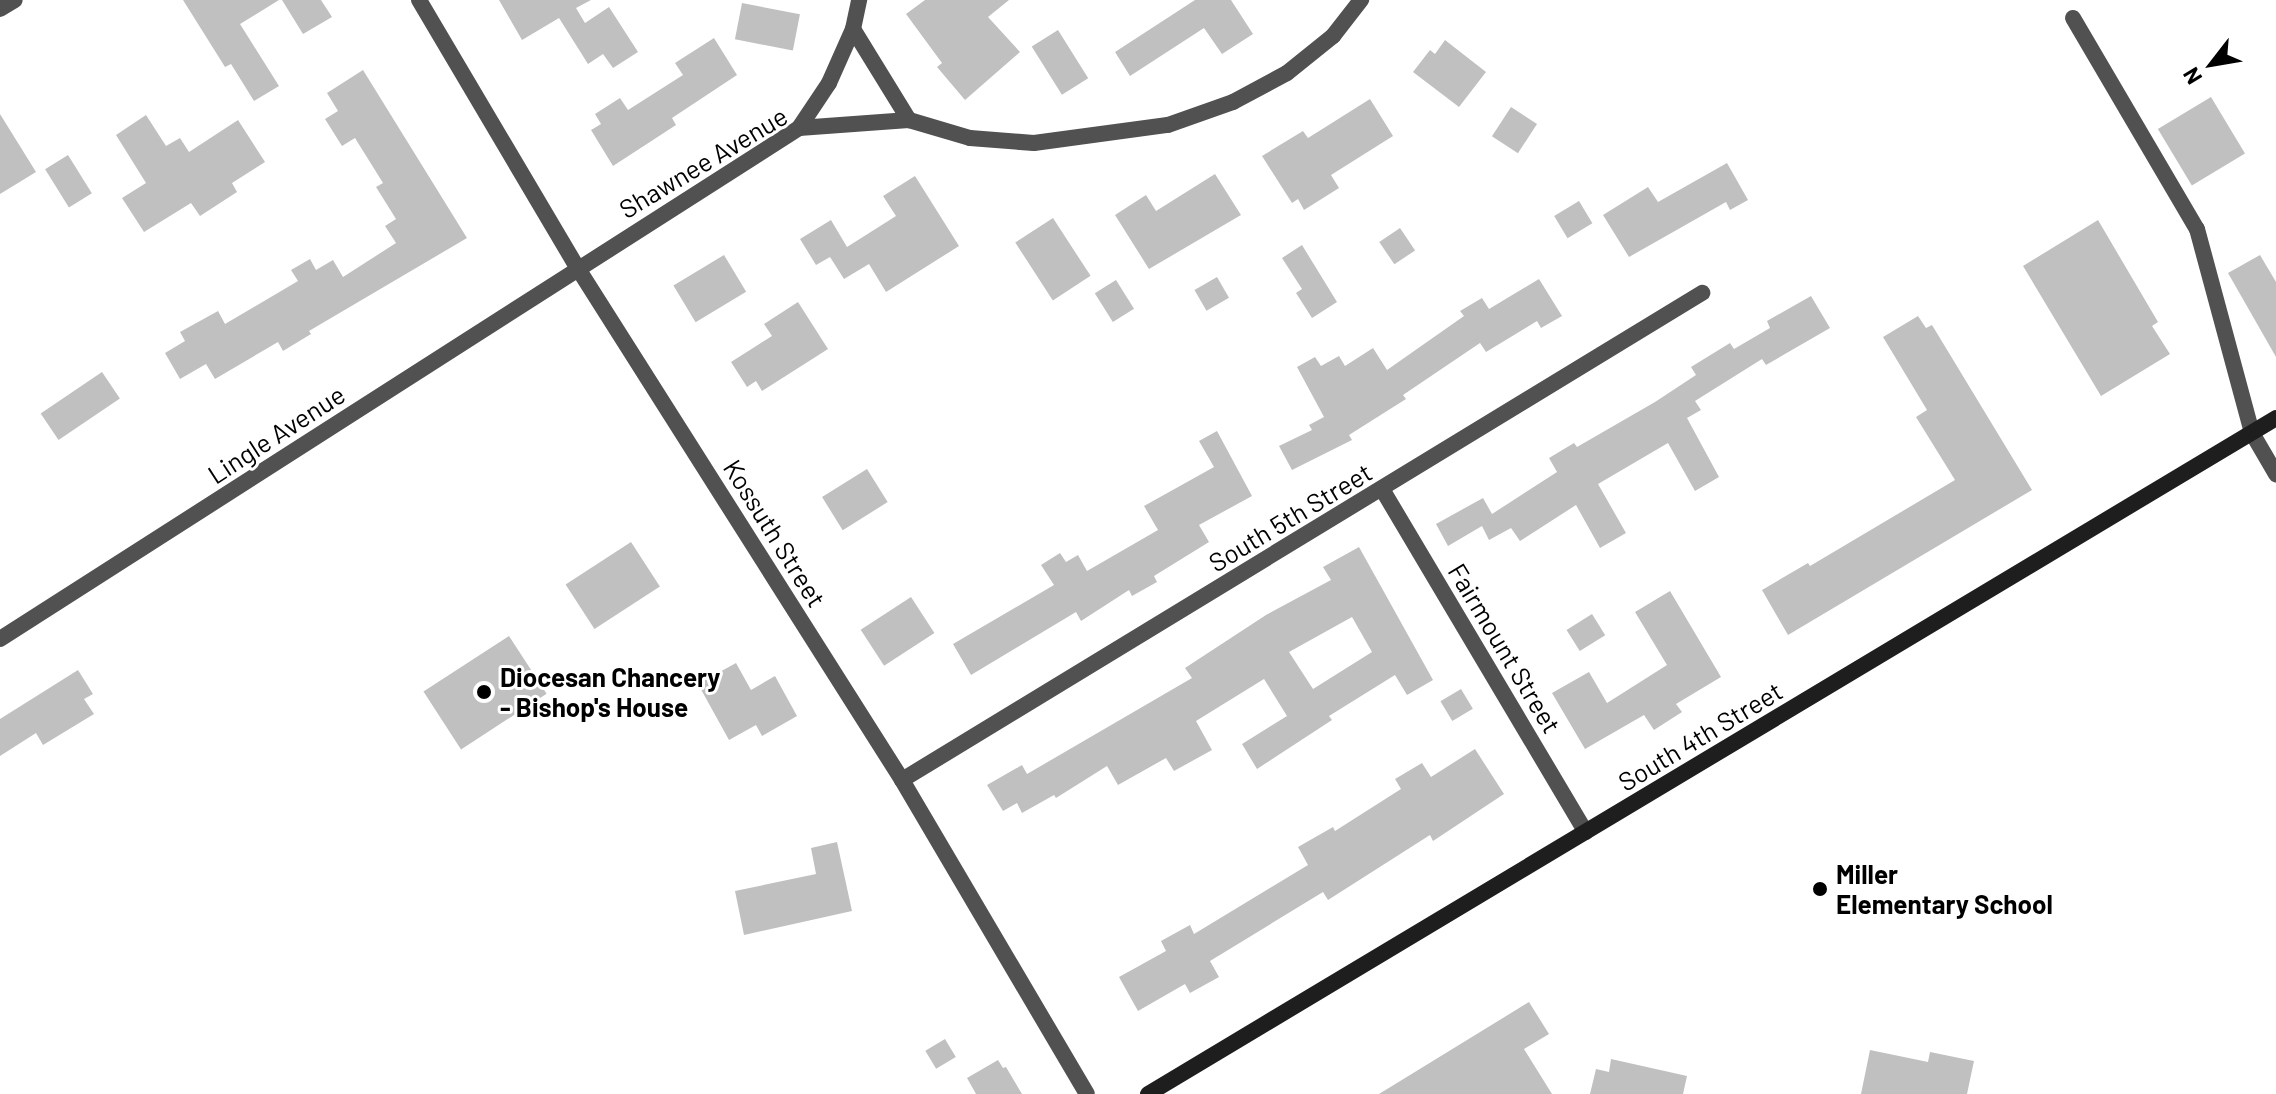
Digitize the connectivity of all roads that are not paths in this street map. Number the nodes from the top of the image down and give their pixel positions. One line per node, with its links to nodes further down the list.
1 (15, 0): 5 (street)
2 (419, 0): 10 (street, Kossuth Street)
3 (859, 0): 7 (street)
4 (1361, 0): 8 (street, Shawnee Avenue)
5 (0, 9)
6 (2073, 18): 13 (street)
7 (853, 29): 8 (street); 9 (street)
8 (909, 120): 9 (street, Shawnee Avenue)
9 (799, 128): 10 (street, Shawnee Avenue)
10 (577, 267): 16 (street, Lingle Avenue); 17 (street, Kossuth Street)
11 (1702, 293): 15 (street, South 5th Street)
12 (2276, 418): 13 (main road, South 4th Street)
13 (2252, 433): 14 (street); 18 (main road, South 4th Street)
14 (2276, 474)
15 (1382, 489): 17 (street, South 5th Street); 18 (street, Fairmount Street)
16 (0, 639)
17 (902, 780): 19 (street, Kossuth Street)
18 (1586, 832): 20 (main road, South 4th Street)
19 (1087, 1094)
20 (1148, 1094)

